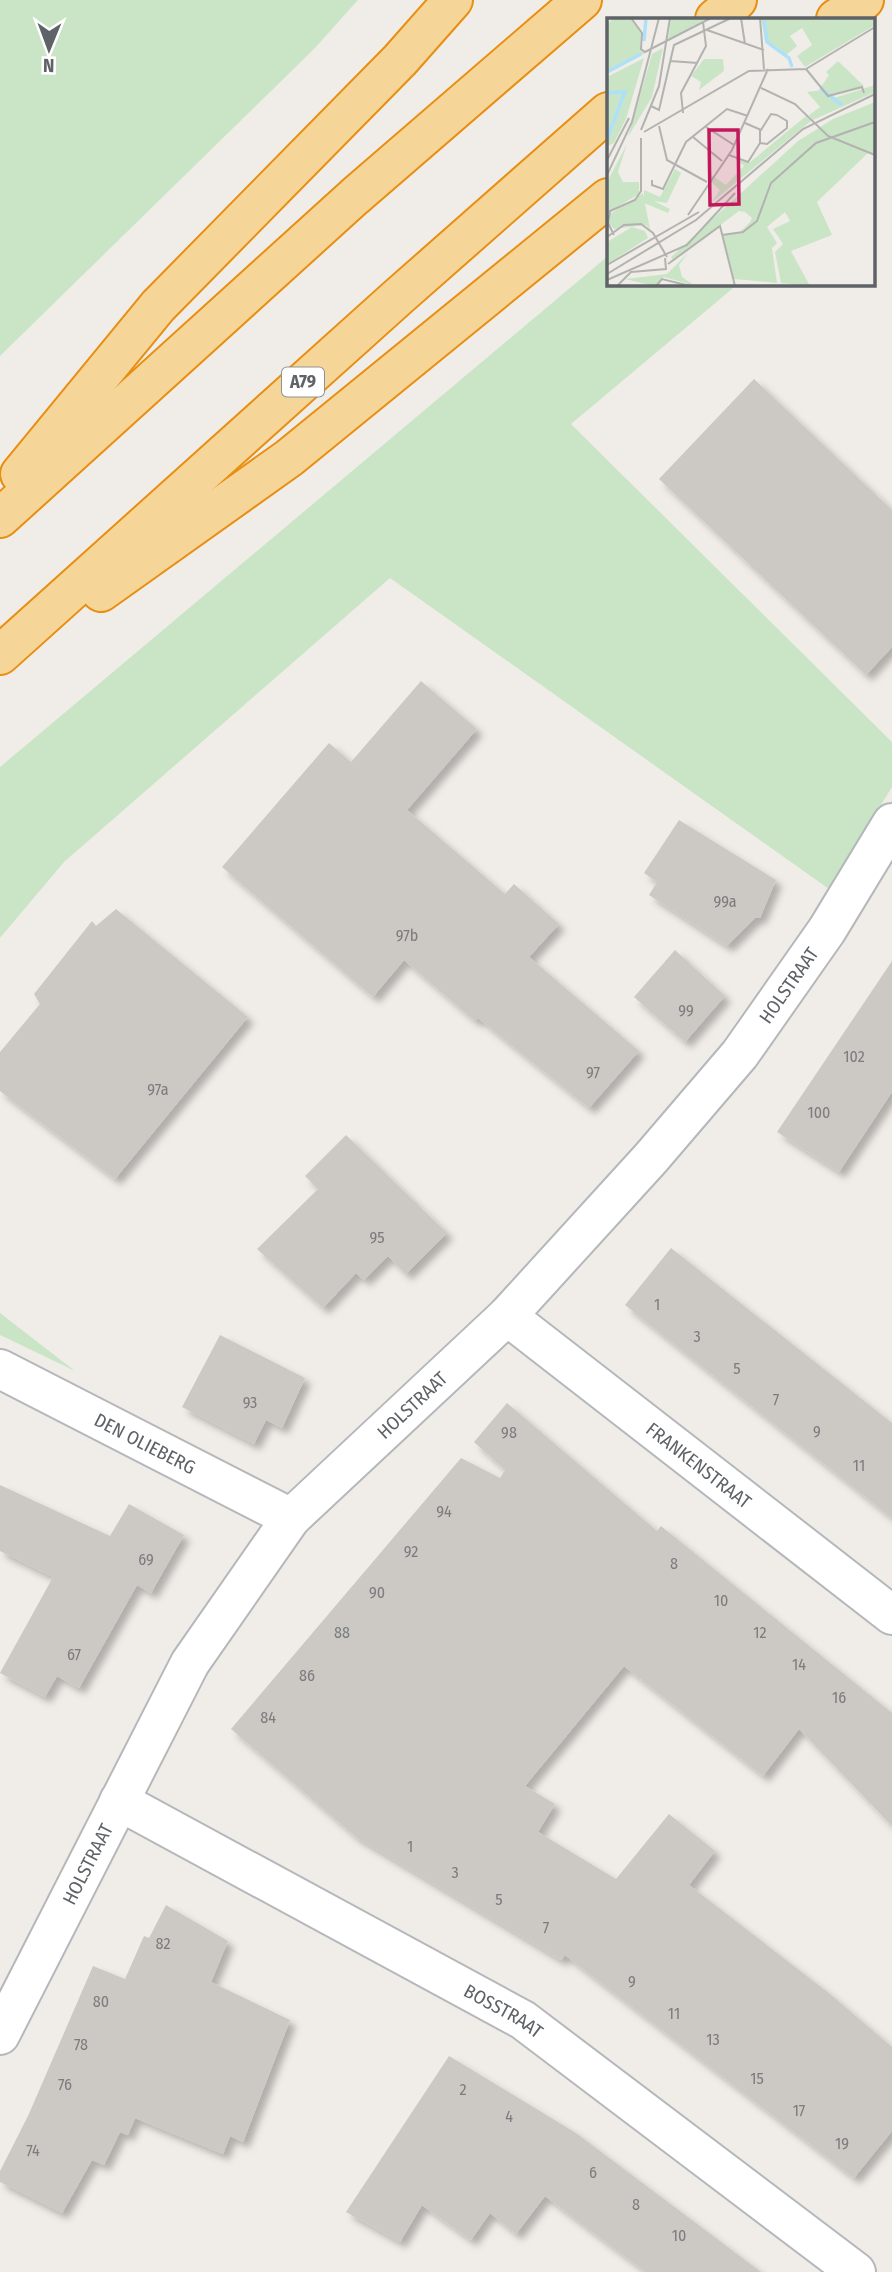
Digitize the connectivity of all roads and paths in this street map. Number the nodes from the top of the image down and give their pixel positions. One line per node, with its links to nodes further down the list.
1 (453, 0): 9 (highway)
2 (582, 0): 10 (highway)
3 (737, 0): 5 (highway)
4 (864, 0): 6 (highway)
5 (716, 18)
6 (837, 18)
7 (607, 114): 11 (highway, A79)
8 (607, 199): 12 (highway, A79)
9 (0, 498)
10 (0, 518)
11 (0, 655)
12 (0, 664)
13 (892, 823): 14 (street, HOLSTRAAT)
14 (507, 1316): 16 (street, HOLSTRAAT); 17 (street, FRANKENSTRAAT)
15 (0, 1369): 16 (street, DEN OLIEBERG)
16 (291, 1518): 18 (street, HOLSTRAAT)
17 (892, 1615)
18 (118, 1801): 19 (street, HOLSTRAAT); 20 (street, BOSSTRAAT)
19 (0, 2035)
20 (856, 2272)

